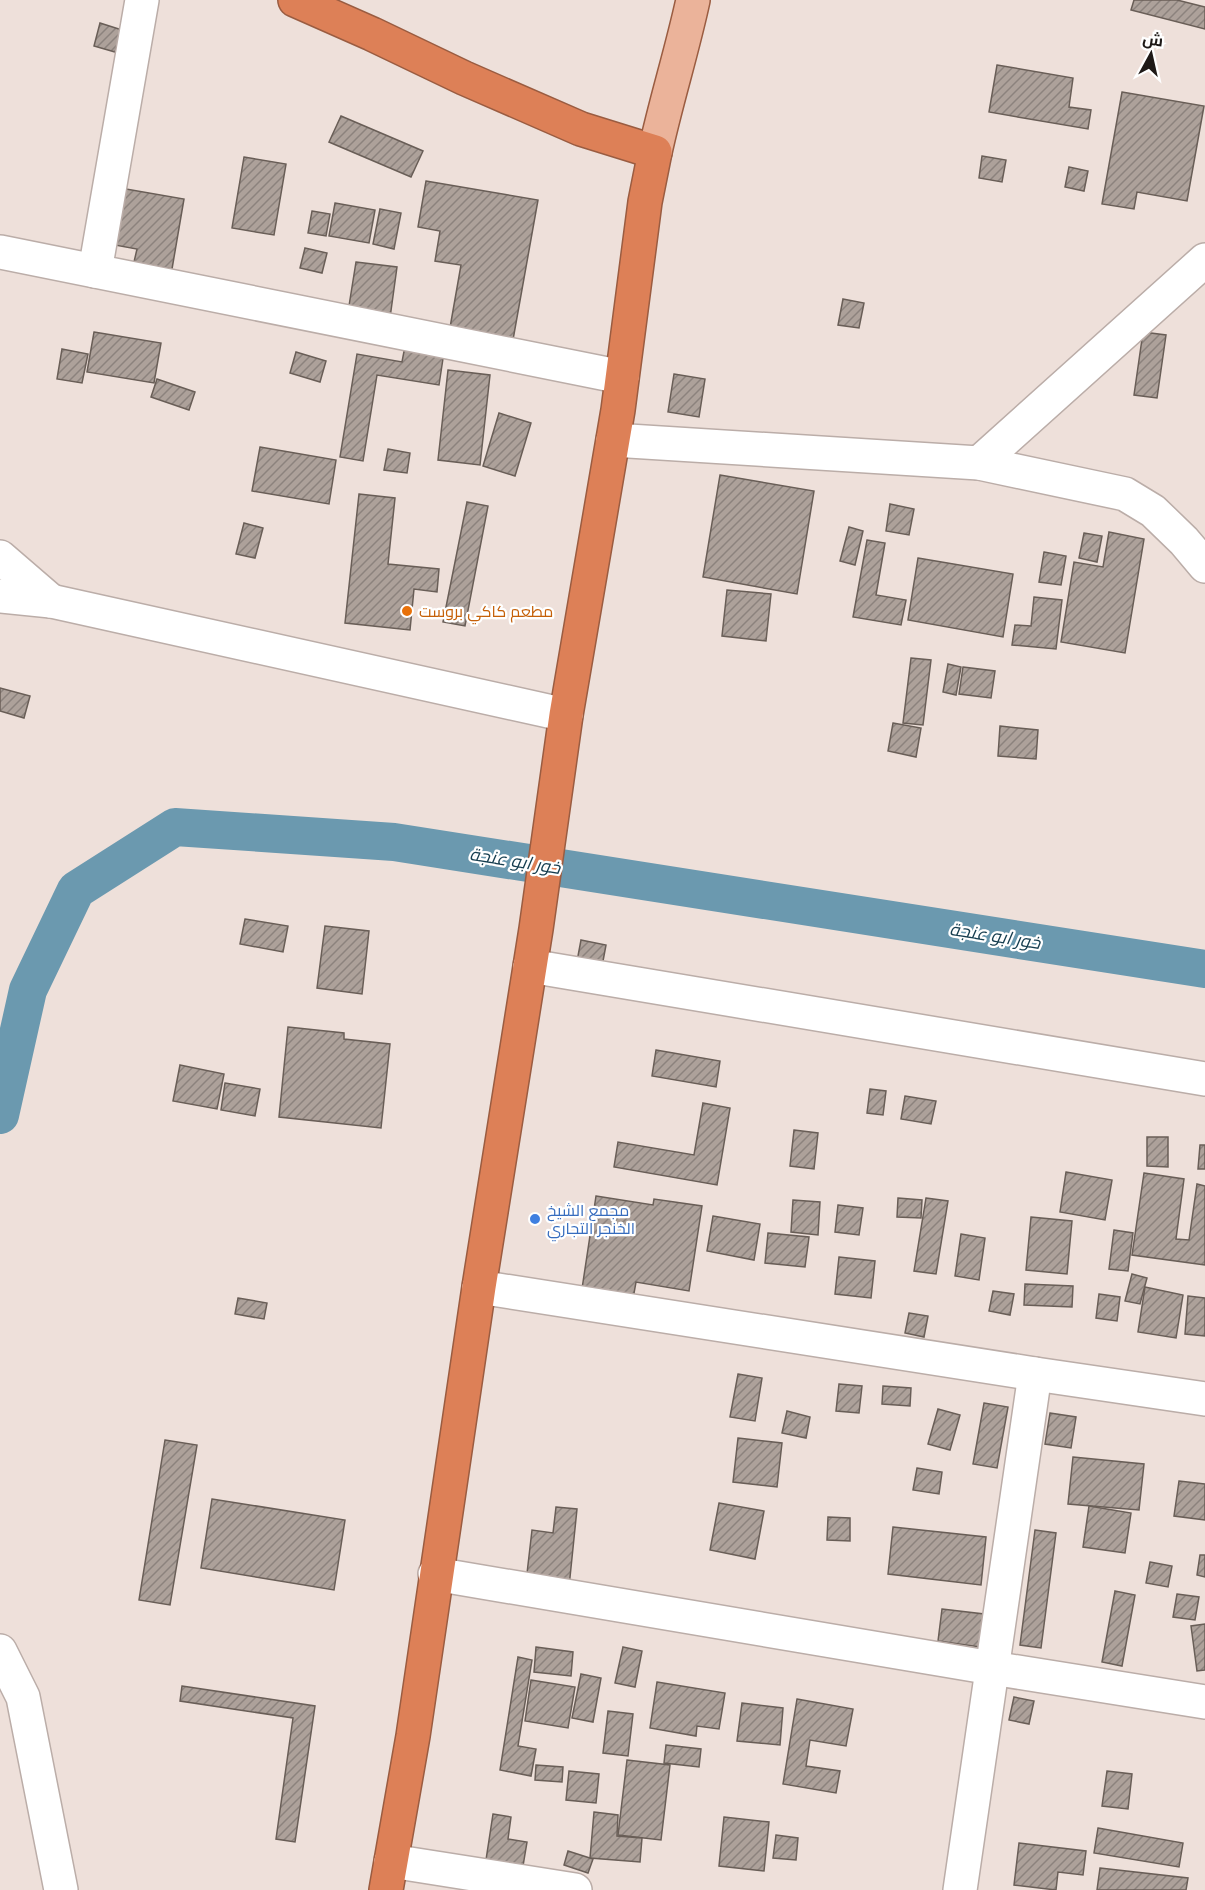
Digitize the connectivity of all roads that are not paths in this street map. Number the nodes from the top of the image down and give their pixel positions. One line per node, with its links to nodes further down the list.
1 (142, 0): 7 (street)
2 (295, 0): 4 (highway)
3 (693, 0): 4 (main road)
4 (655, 152): 8 (highway)
5 (0, 252): 7 (street)
6 (1205, 260): 10 (street)
7 (95, 272): 8 (street)
8 (622, 377): 9 (highway)
9 (613, 440): 10 (street); 15 (highway)
10 (979, 463): 12 (street)
11 (0, 557): 14 (street)
12 (1205, 566)
13 (0, 596): 14 (street)
14 (51, 601): 15 (street)
15 (566, 715): 16 (highway)
16 (530, 966): 17 (street); 18 (highway)
17 (1205, 1079)
18 (478, 1287): 19 (street); 21 (highway)
19 (1035, 1374): 20 (street); 23 (street)
20 (1205, 1399)
21 (435, 1574): 23 (street); 25 (highway)
22 (0, 1652): 26 (street)
23 (992, 1668): 24 (street); 28 (street)
24 (1205, 1702)
25 (389, 1876): 27 (street)
26 (61, 1890)
27 (575, 1890)
28 (960, 1890)

